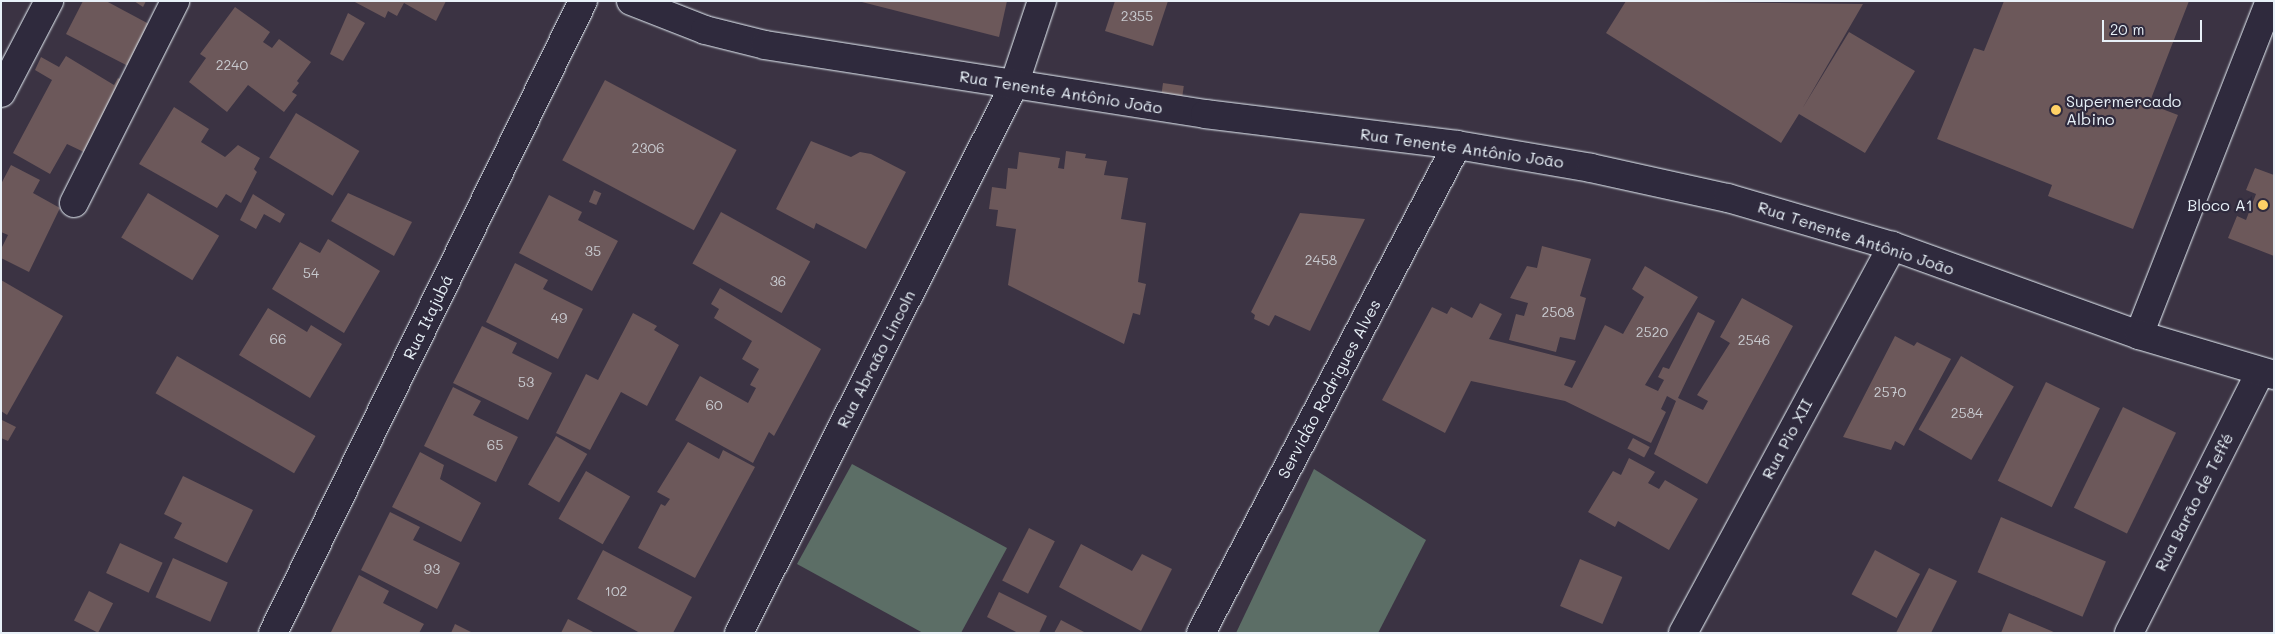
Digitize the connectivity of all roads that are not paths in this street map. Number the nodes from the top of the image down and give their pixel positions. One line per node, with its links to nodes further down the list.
1 (49, 1): 8 (street)
2 (175, 1): 10 (street)
3 (584, 1): 14 (street, Rua Itajubá)
4 (631, 1): 7 (street, Rua Tenente Antônio João)
5 (1042, 1): 7 (street, Rua Abraão Lincoln)
6 (2270, 1): 12 (street)
7 (1014, 85): 9 (street, Rua Tenente Antônio João); 15 (street, Rua Abraão Lincoln)
8 (1, 93)
9 (1457, 145): 11 (street, Rua Tenente Antônio João); 16 (street, Servidão Rodrigues Alves)
10 (74, 203)
11 (1892, 246): 12 (street, Rua Tenente Antônio João); 17 (street, Rua Pio XII)
12 (2139, 335): 13 (street, Rua Tenente Antônio João)
13 (2267, 374): 18 (street, Rua Barão de Teffé)
14 (273, 633)
15 (739, 633)
16 (1202, 633)
17 (1683, 633)
18 (2129, 633)

